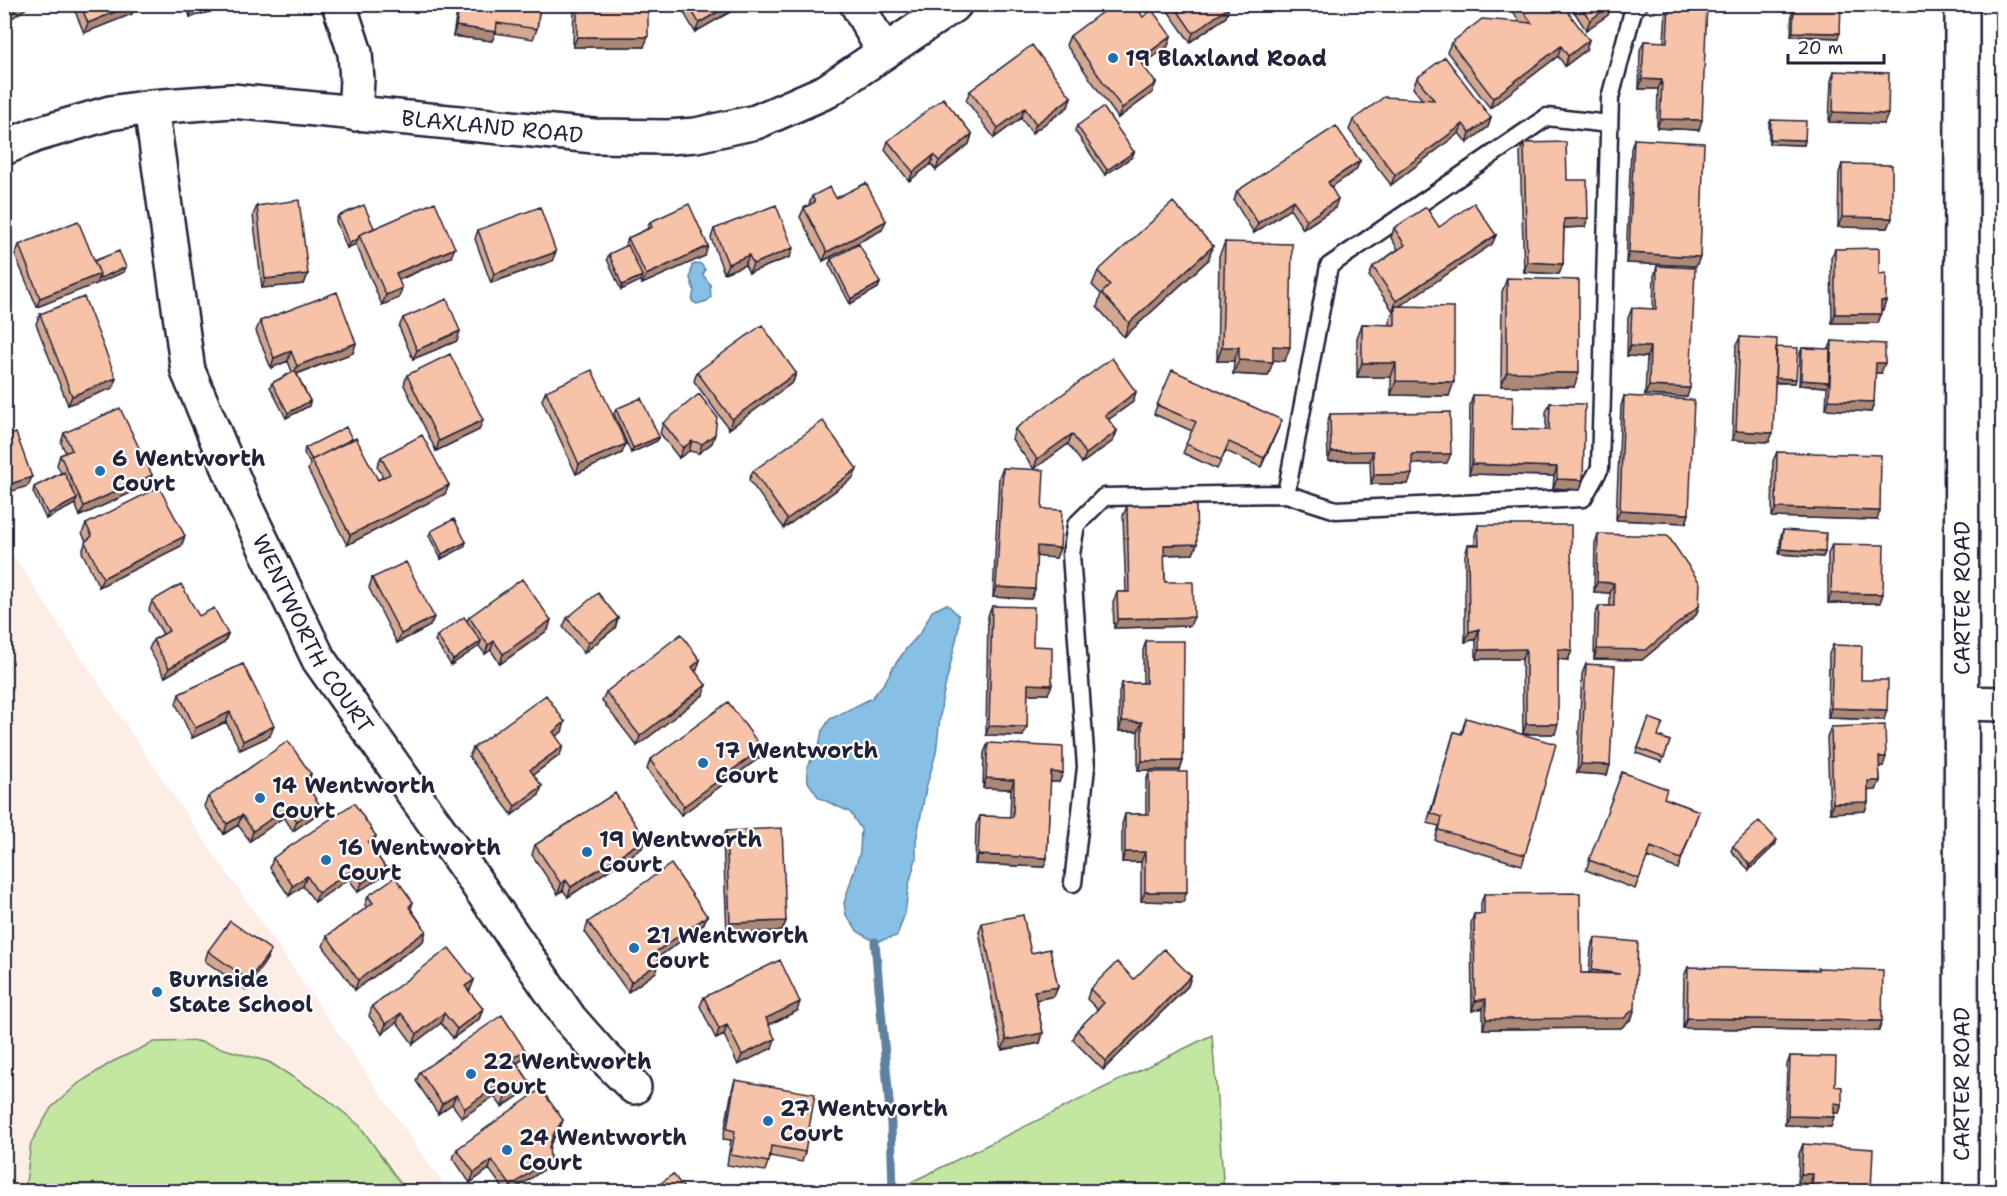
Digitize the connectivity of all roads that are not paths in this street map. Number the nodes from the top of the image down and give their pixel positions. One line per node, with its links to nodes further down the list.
1 (339, 4): 8 (street)
2 (857, 4): 6 (street)
3 (955, 4): 6 (street, BLAXLAND ROAD)
4 (1640, 4): 9 (lane)
5 (1962, 4): 12 (street, CARTER ROAD)
6 (884, 52): 8 (street, BLAXLAND ROAD)
7 (151, 107): 8 (street, BLAXLAND ROAD); 10 (street, BLAXLAND ROAD); 15 (street, WENTWORTH COURT)
8 (355, 114)
9 (1609, 124): 11 (lane); 11 (lane)
10 (4, 148)
11 (1286, 494): 14 (lane)
12 (1962, 703): 13 (street); 16 (street, CARTER ROAD)
13 (2002, 704)
14 (1073, 884)
15 (634, 1087)
16 (1961, 1191)

